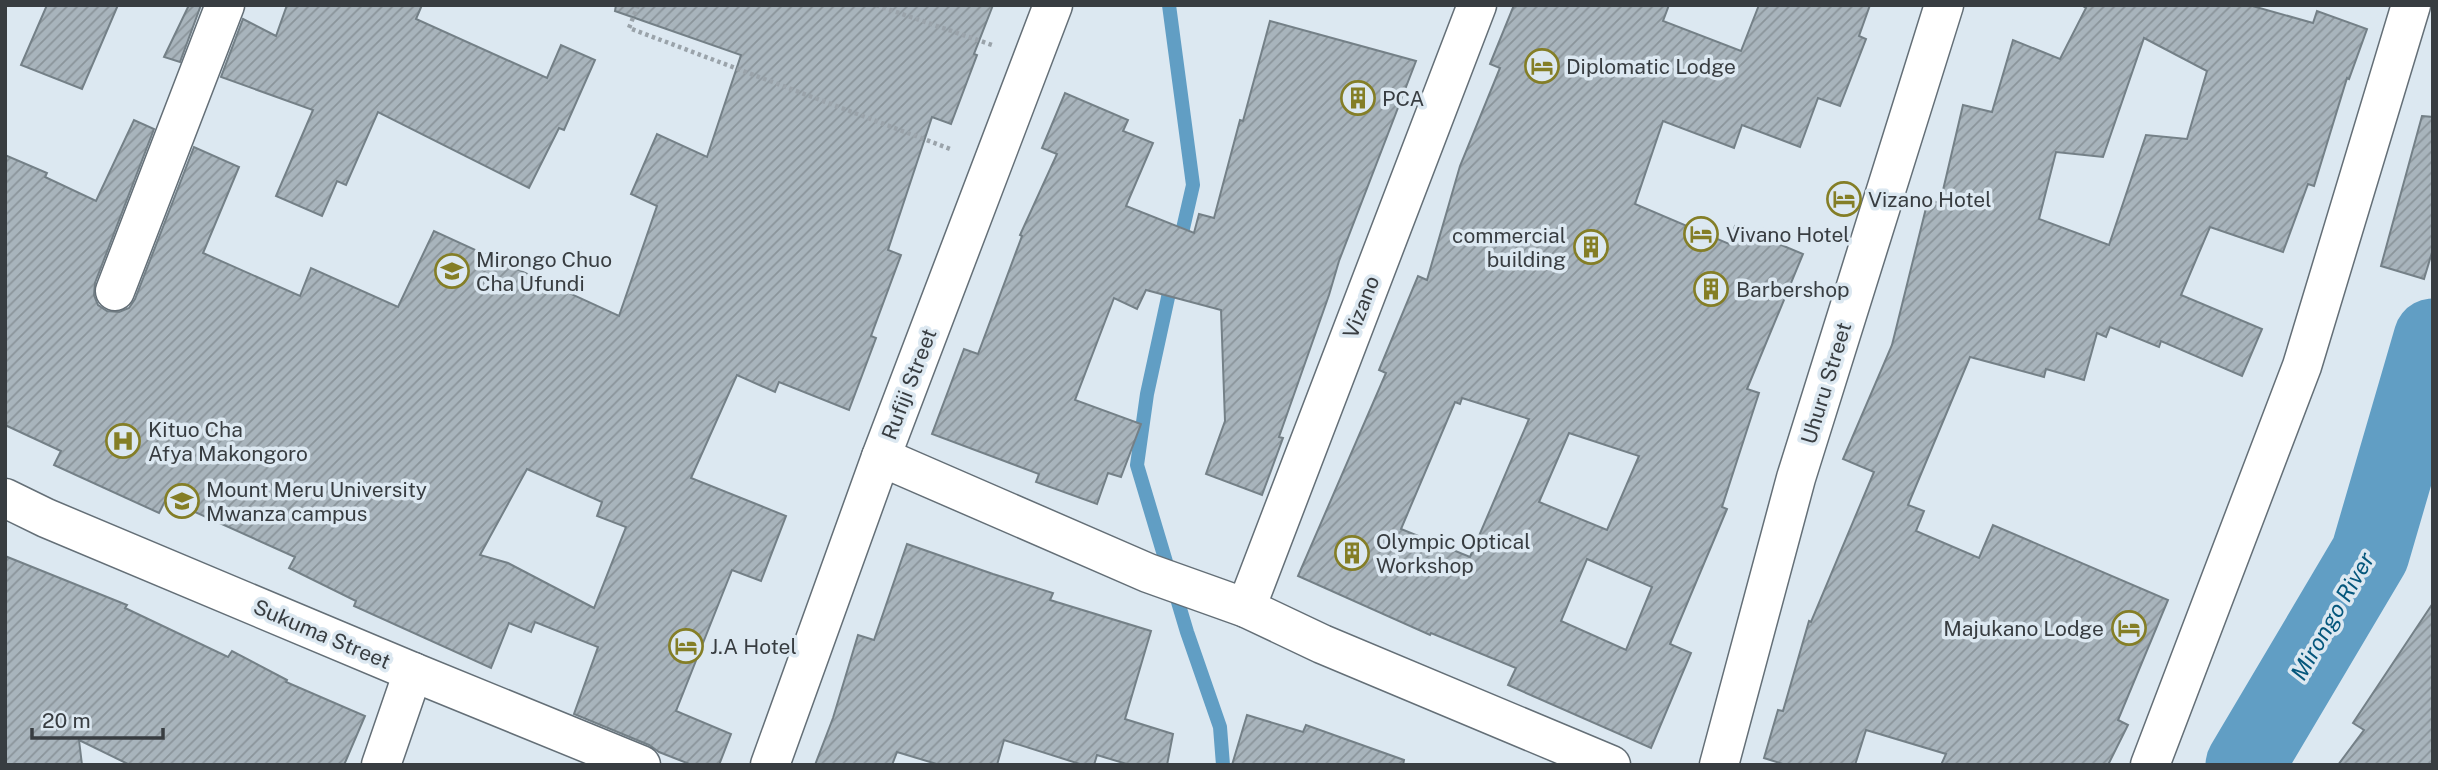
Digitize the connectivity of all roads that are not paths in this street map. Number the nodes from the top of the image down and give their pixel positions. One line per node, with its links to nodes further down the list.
1 (225, 5): 6 (street)
2 (1053, 5): 7 (street, Rufiji Street)
3 (1477, 5): 9 (street, Vizano)
4 (1944, 5): 15 (street, Uhuru Street)
5 (2411, 5): 16 (street)
6 (115, 291)
7 (881, 457): 9 (street); 13 (street, Rufiji Street)
8 (5, 498): 10 (street, Sukuma Street)
9 (1233, 604): 14 (street)
10 (413, 672): 11 (street); 12 (street, Sukuma Street)
11 (381, 765)
12 (641, 765)
13 (770, 765)
14 (1611, 765)
15 (1719, 765)
16 (2150, 765)

